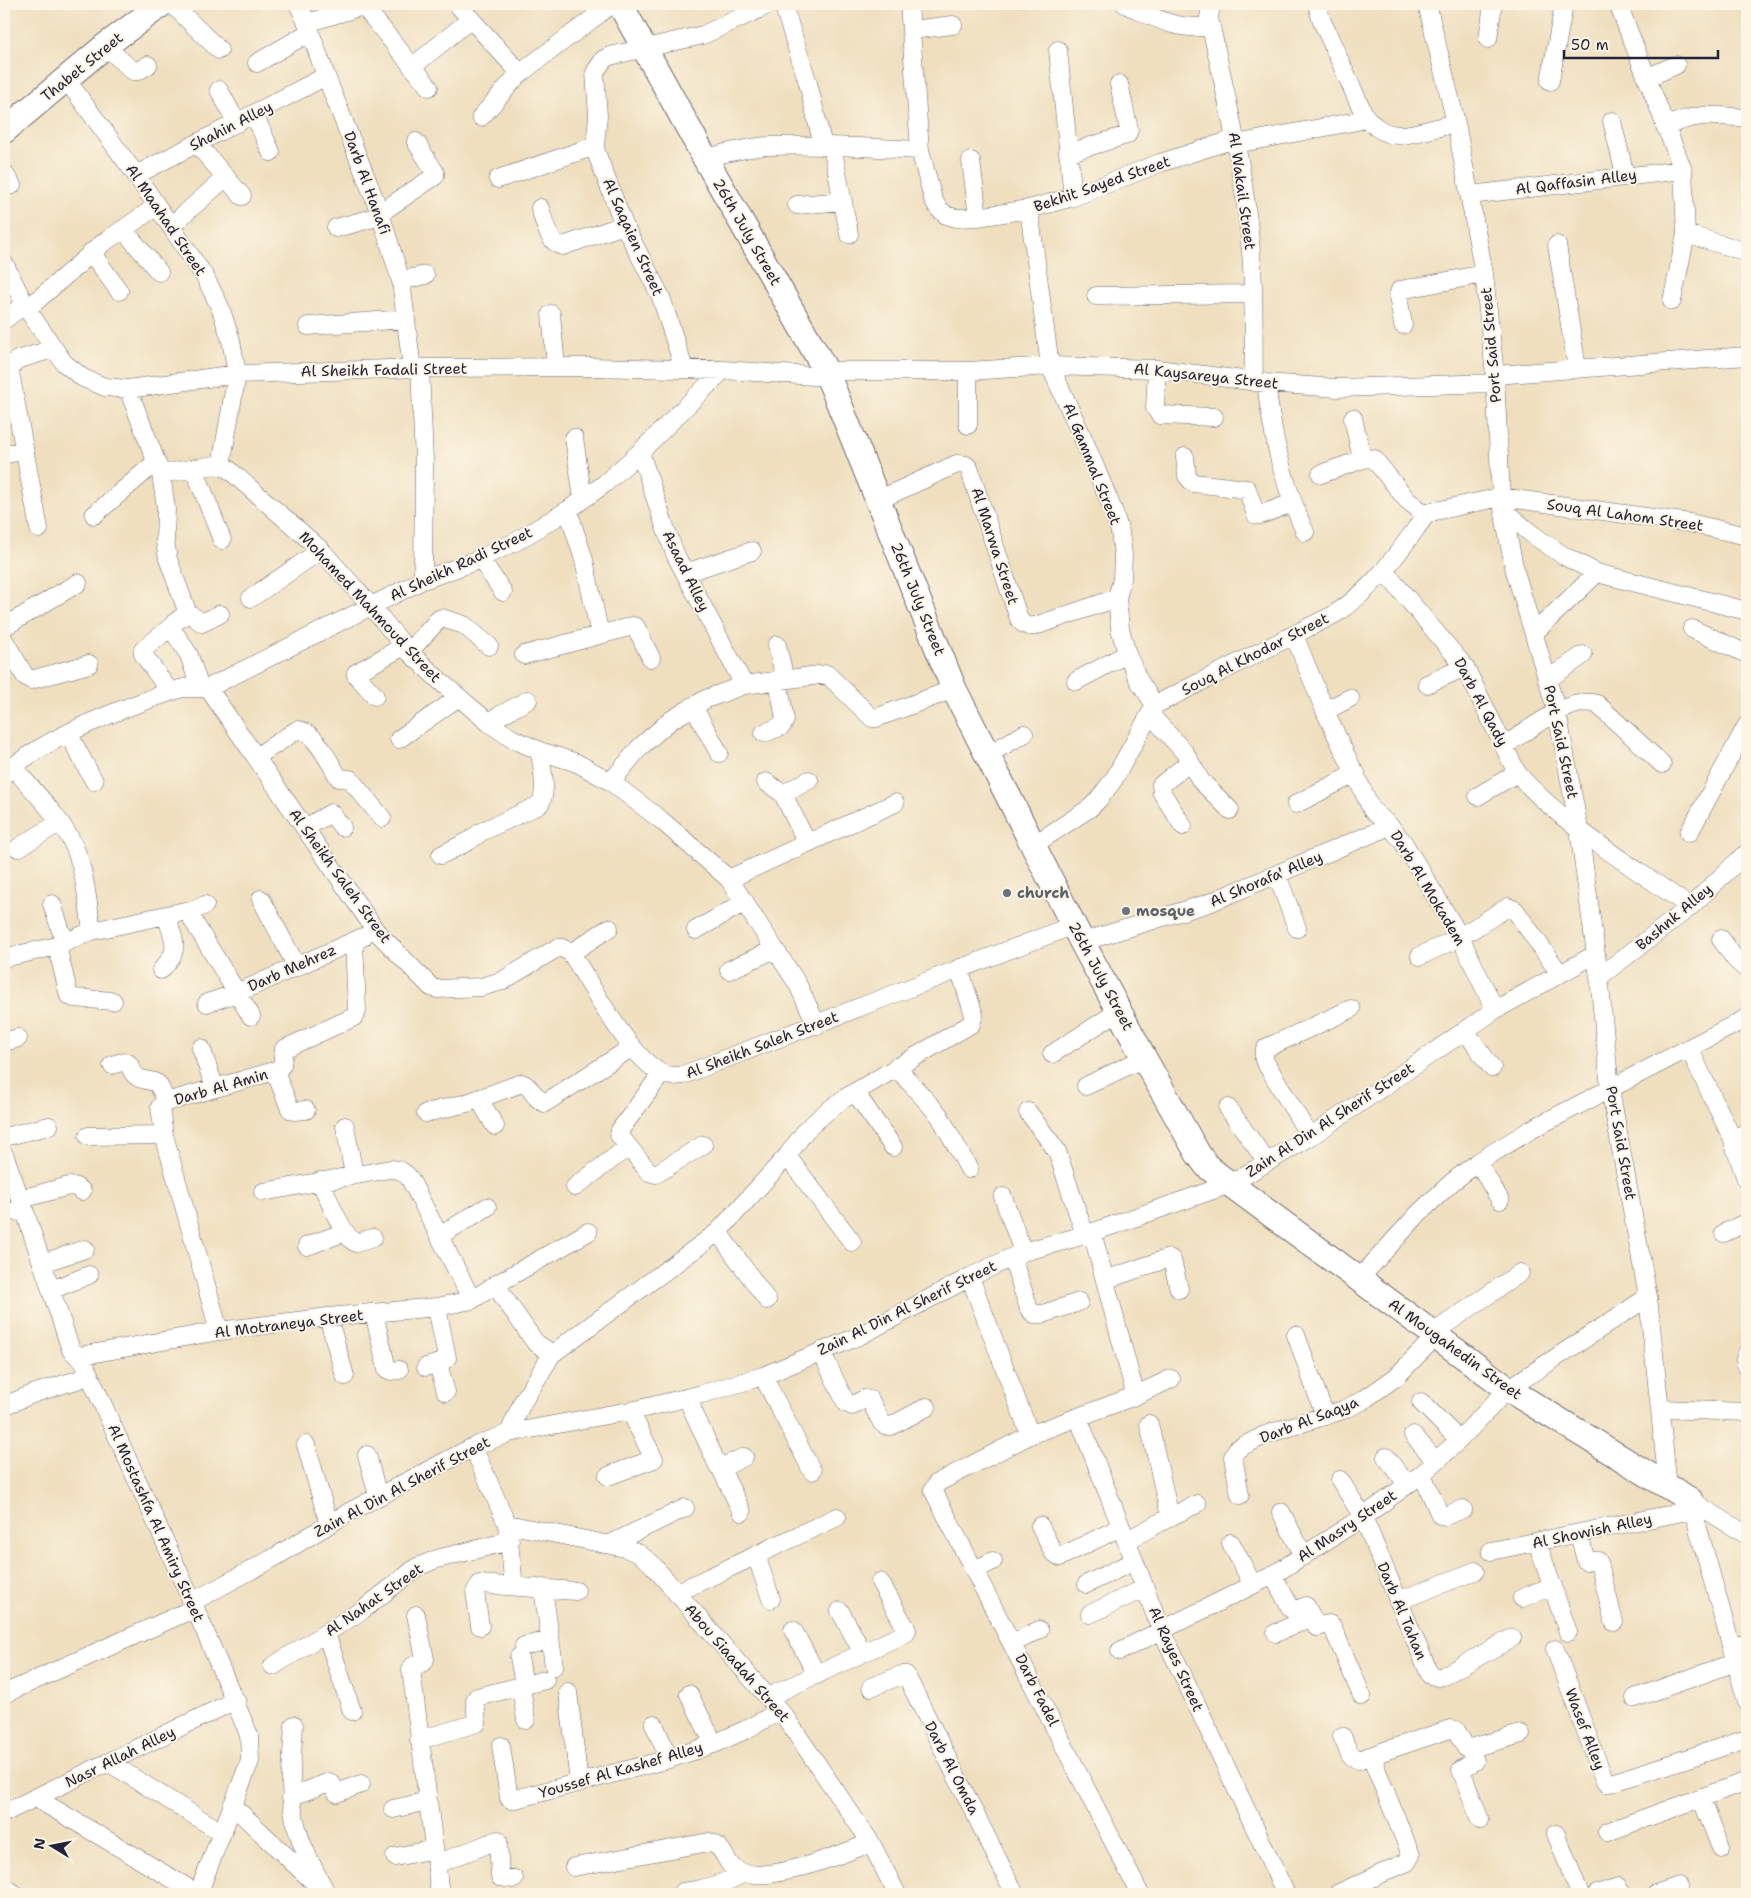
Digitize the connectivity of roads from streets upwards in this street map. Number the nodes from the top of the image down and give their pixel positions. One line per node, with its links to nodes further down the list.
1 (162, 4): 24 (street, Thabet Street)
2 (172, 4): 26 (street)
3 (298, 4): 21 (street, Darb Al Hanafi)
4 (458, 4): 18 (street)
5 (612, 4): 32 (street)
6 (620, 4): 25 (street, 26th July Street)
7 (770, 4): 17 (street, Al Saqaien Street)
8 (783, 4): 53 (street)
9 (909, 4): 22 (street, Bekhit Sayed Street)
10 (1124, 4): 20 (street)
11 (1210, 4): 20 (street, Al Wakail Street)
12 (1317, 4): 43 (street)
13 (1427, 4): 46 (street, Port Said Street)
14 (1493, 4): 23 (street)
15 (1564, 4): 36 (street)
16 (1618, 4): 34 (street)
17 (743, 10): 25 (street, Al Saqaien Street)
18 (471, 19): 31 (street); 32 (street)
19 (953, 25): 22 (street)
20 (1211, 26): 50 (street, Al Wakail Street)
21 (309, 28): 28 (street); 31 (street); 33 (street, Darb Al Hanafi)
22 (912, 30): 54 (street, Bekhit Sayed Street)
23 (1488, 39)
24 (105, 46): 30 (street); 35 (street, Thabet Street)
25 (645, 49): 52 (street, Al Saqaien Street); 57 (street, 26th July Street)
26 (219, 50)
27 (1058, 50): 56 (street)
28 (257, 63)
29 (1676, 64): 34 (street)
30 (148, 65)
31 (412, 67): 38 (street)
32 (520, 73): 41 (street)
33 (326, 76): 40 (street, Shahin Alley); 72 (street, Darb Al Hanafi)
34 (1646, 78): 47 (street)
35 (66, 79): 48 (street, Thabet Street); 60 (street, Al Maahad Street)
36 (1550, 81)
37 (1119, 84): 56 (street)
38 (429, 88)
39 (219, 90): 45 (street)
40 (254, 114): 45 (street, Shahin Alley); 55 (street)
41 (481, 117)
42 (1747, 118): 47 (street)
43 (1368, 120): 46 (street); 50 (street, Bekhit Sayed Street)
44 (1612, 120): 61 (street)
45 (236, 123): 51 (street, Shahin Alley)
46 (1456, 123): 65 (street, Port Said Street)
47 (1665, 127): 59 (street)
48 (4, 131)
49 (416, 142): 72 (street)
50 (1236, 142): 66 (street, Bekhit Sayed Street); 89 (street, Al Wakail Street)
51 (197, 144): 60 (street, Shahin Alley); 62 (street)
52 (595, 146): 63 (street); 74 (street, Al Saqaien Street)
53 (827, 146): 54 (street); 57 (street); 67 (street)
54 (920, 150): 73 (street, Bekhit Sayed Street)
55 (271, 152)
56 (1068, 153): 66 (street)
57 (705, 158): 109 (street, 26th July Street)
58 (971, 161): 73 (street)
59 (1683, 170): 61 (street, Al Qaffasin Alley); 79 (street)
60 (136, 176): 69 (street, Al Maahad Street)
61 (1625, 176): 65 (street, Al Qaffasin Alley)
62 (226, 177): 64 (street); 75 (street)
63 (498, 179)
64 (242, 196)
65 (1470, 196): 85 (street, Port Said Street)
66 (1073, 197): 71 (street, Bekhit Sayed Street)
67 (843, 201): 68 (street); 78 (street)
68 (797, 205)
69 (157, 206): 75 (street, Al Maahad Street); 77 (street)
70 (540, 208): 74 (street)
71 (1029, 209): 73 (street, Bekhit Sayed Street); 100 (street, Al Gammal Street)
72 (381, 214): 76 (street); 87 (street, Darb Al Hanafi)
73 (978, 217)
74 (624, 225): 105 (street, Al Saqaien Street)
75 (171, 226): 108 (street, Al Maahad Street)
76 (336, 228)
77 (123, 229): 81 (street); 84 (street)
78 (849, 234)
79 (1686, 234): 82 (street); 91 (street)
80 (1557, 245): 103 (street)
81 (91, 252): 88 (street); 92 (street)
82 (1747, 252)
83 (4, 264): 92 (street, Al Sheikh Fadali Street)
84 (159, 272)
85 (1484, 274): 96 (street); 110 (street, Port Said Street)
86 (425, 275): 87 (street)
87 (401, 281): 94 (street, Darb Al Hanafi)
88 (119, 291)
89 (1252, 294): 90 (street); 111 (street, Al Wakail Street)
90 (1096, 296)
91 (1672, 301)
92 (26, 307): 95 (street); 98 (street, Al Sheikh Fadali Street)
93 (551, 314): 101 (street)
94 (406, 319): 97 (street); 104 (street, Darb Al Hanafi)
95 (4, 320)
96 (1403, 325)
97 (308, 326)
98 (53, 349): 112 (street, Al Sheikh Fadali Street); 117 (street)
99 (1747, 356): 103 (street, Al Kaysareya Street)
100 (1050, 366): 102 (street, Al Kaysareya Street); 107 (street, Al Kaysareya Street); 147 (street, Al Gammal Street)
101 (556, 367): 104 (street, Al Sheikh Fadali Street); 105 (street, Al Sheikh Fadali Street)
102 (1157, 368): 111 (street, Al Kaysareya Street); 113 (street)
103 (1577, 368): 110 (street, Al Kaysareya Street)
104 (416, 369): 108 (street, Al Sheikh Fadali Street); 143 (street, Darb Al Hanafi)
105 (684, 369): 106 (street, Al Sheikh Fadali Street)
106 (724, 370): 109 (street, Al Sheikh Fadali Street); 118 (street, Al Sheikh Radi Street)
107 (968, 371): 109 (street, Al Kaysareya Street); 115 (street)
108 (237, 374): 112 (street, Al Sheikh Fadali Street); 122 (street)
109 (828, 374): 127 (street, 26th July Street)
110 (1495, 379): 111 (street, Al Kaysareya Street); 129 (street, Port Said Street)
111 (1260, 382): 128 (street)
112 (128, 389): 123 (street)
113 (1214, 417)
114 (1353, 418): 121 (street)
115 (968, 425)
116 (574, 438): 126 (street)
117 (24, 451): 119 (street); 133 (street)
118 (640, 452): 126 (street, Al Sheikh Radi Street); 141 (street, Asaad Alley)
119 (4, 454)
120 (1185, 457): 128 (street)
121 (1362, 459): 125 (street); 132 (street)
122 (220, 466): 124 (street); 137 (street, Mohamed Mahmoud Street)
123 (158, 468): 124 (street); 131 (street); 150 (street)
124 (194, 468): 136 (street)
125 (1321, 474)
126 (583, 499): 130 (street, Al Sheikh Radi Street)
127 (878, 500): 147 (street, Al Marwa Street); 175 (street, 26th July Street)
128 (1292, 503): 134 (street)
129 (1503, 504): 132 (street); 135 (street, Souq Al Lahom Street); 142 (street); 155 (street, Port Said Street)
130 (568, 510): 139 (street, Al Sheikh Radi Street); 156 (street)
131 (94, 515)
132 (1426, 515): 140 (street, Souq Al Khodar Street)
133 (39, 529)
134 (1305, 532)
135 (1747, 536)
136 (222, 540)
137 (321, 550): 146 (street); 148 (street, Mohamed Mahmoud Street)
138 (752, 550): 141 (street)
139 (480, 558): 143 (street, Al Sheikh Radi Street); 145 (street)
140 (1385, 572): 157 (street, Souq Al Khodar Street); 168 (street, Darb Al Qady)
141 (685, 573): 173 (street, Asaad Alley)
142 (1597, 573): 149 (street); 155 (street)
143 (423, 580): 148 (street, Al Sheikh Radi Street)
144 (78, 583): 153 (street)
145 (503, 592)
146 (251, 598)
147 (1117, 598): 162 (street, Al Gammal Street)
148 (371, 606): 161 (street, Mohamed Mahmoud Street); 174 (street, Al Sheikh Radi Street)
149 (1747, 611)
150 (186, 612): 151 (street); 152 (street)
151 (220, 614)
152 (172, 626): 174 (street, Al Sheikh Saleh Street); 176 (street)
153 (4, 627)
154 (1692, 629): 163 (street)
155 (1535, 632): 170 (street, Port Said Street)
156 (600, 635): 164 (street); 166 (street)
157 (1294, 635): 182 (street, Souq Al Khodar Street); 183 (street, Darb Al Mokadem)
158 (4, 640): 167 (street)
159 (777, 645): 169 (street)
160 (489, 646): 161 (street)
161 (407, 649): 177 (street); 178 (street, Mohamed Mahmoud Street)
162 (1127, 654): 171 (street); 182 (street, Al Gammal Street)
163 (1747, 654)
164 (524, 655)
165 (1583, 655): 170 (street)
166 (651, 658)
167 (90, 664)
168 (1465, 667): 172 (street); 191 (street, Darb Al Qady)
169 (782, 680): 173 (street); 175 (street); 187 (street)
170 (1548, 680): 184 (street, Port Said Street)
171 (1076, 681)
172 (1427, 684)
173 (744, 685): 181 (street)
174 (204, 688): 176 (street, Al Sheikh Radi Street); 195 (street, Al Sheikh Saleh Street)
175 (954, 689): 194 (street, 26th July Street)
176 (170, 692): 188 (street, Al Sheikh Radi Street)
177 (376, 696)
178 (458, 697): 185 (street, Mohamed Mahmoud Street); 190 (street)
179 (1350, 698): 183 (street)
180 (528, 700): 185 (street)
181 (693, 706): 193 (street); 203 (street)
182 (1152, 710): 196 (street, Al Gammal Street); 219 (street)
183 (1325, 711): 200 (street, Darb Al Mokadem)
184 (1557, 712): 191 (street); 197 (street); 216 (street, Port Said Street)
185 (488, 722): 192 (street, Mohamed Mahmoud Street)
186 (1747, 725): 217 (street)
187 (764, 732)
188 (68, 733): 198 (street, Al Sheikh Radi Street); 202 (street)
189 (1024, 734): 194 (street)
190 (399, 739)
191 (1504, 746): 199 (street, Darb Al Qady)
192 (540, 751): 203 (street, Mohamed Mahmoud Street); 222 (street)
193 (719, 753)
194 (987, 754): 219 (street, 26th July Street)
195 (256, 757): 210 (street); 215 (street, Al Sheikh Saleh Street)
196 (1190, 762): 209 (street, Al Gammal Street); 212 (street)
197 (1662, 764)
198 (8, 771): 211 (street)
199 (1517, 773): 206 (street); 216 (street, Darb Al Qady)
200 (1356, 774): 208 (street); 213 (street, Darb Al Mokadem)
201 (809, 780): 205 (street)
202 (94, 781)
203 (612, 782): 224 (street, Mohamed Mahmoud Street)
204 (766, 782): 205 (street)
205 (784, 794): 218 (street)
206 (1478, 796)
207 (895, 803): 218 (street)
208 (1296, 804)
209 (1230, 810)
210 (382, 818)
211 (60, 822): 220 (street); 235 (street)
212 (1184, 826)
213 (1390, 826): 223 (street, Al Shorafa' Alley); 238 (street, Darb Al Mokadem)
214 (342, 827): 215 (street)
215 (305, 828): 236 (street, Al Sheikh Saleh Street)
216 (1579, 829): 229 (street, Darb Al Qady); 245 (street, Port Said Street)
217 (1689, 833)
218 (807, 843): 224 (street)
219 (1032, 846): 237 (street, 26th July Street)
220 (18, 848)
221 (1747, 854): 229 (street, Bashnk Alley)
222 (441, 855)
223 (1277, 875): 233 (street); 237 (street, Al Shorafa' Alley)
224 (729, 879): 226 (street, Mohamed Mahmoud Street)
225 (261, 899): 247 (street)
226 (745, 902): 234 (street); 242 (street, Mohamed Mahmoud Street)
227 (52, 904): 241 (street)
228 (205, 905): 230 (street)
229 (1690, 907): 253 (street, Bashnk Alley)
230 (188, 912): 231 (street); 254 (street)
231 (166, 916): 235 (street); 249 (street)
232 (609, 928): 243 (street)
233 (1297, 928)
234 (696, 930)
235 (92, 931): 241 (street)
236 (376, 931): 240 (street, Darb Mehrez); 243 (street, Al Sheikh Saleh Street)
237 (1078, 933): 248 (street, Al Sheikh Saleh Street); 259 (street, 26th July Street)
238 (1460, 937): 246 (street); 252 (street); 258 (street, Darb Al Mokadem)
239 (1722, 938): 251 (street)
240 (354, 941): 247 (street, Darb Mehrez); 272 (street, Darb Al Amin)
241 (61, 944): 244 (street); 255 (street)
242 (775, 949): 250 (street); 262 (street, Mohamed Mahmoud Street)
243 (570, 953): 265 (street)
244 (6, 954)
245 (1596, 954): 252 (street, Zain Al Din Al Sherif Street); 253 (street, Port Said Street)
246 (1420, 956)
247 (297, 967): 254 (street, Darb Mehrez)
248 (958, 968): 262 (street, Al Sheikh Saleh Street); 270 (street)
249 (161, 970)
250 (728, 970)
251 (1747, 970)
252 (1560, 974): 258 (street, Zain Al Din Al Sherif Street)
253 (1599, 977): 276 (street, Port Said Street)
254 (237, 993): 256 (street, Darb Mehrez); 260 (street)
255 (113, 1001)
256 (207, 1003)
257 (1351, 1008): 291 (street)
258 (1495, 1010): 263 (street, Zain Al Din Al Sherif Street)
259 (1119, 1011): 267 (street); 268 (street, 26th July Street)
260 (251, 1016)
261 (1747, 1018): 266 (street)
262 (817, 1025): 273 (street, Al Sheikh Saleh Street)
263 (1466, 1032): 271 (street); 291 (street, Zain Al Din Al Sherif Street)
264 (201, 1048): 275 (street)
265 (631, 1048): 273 (street); 278 (street)
266 (1689, 1048): 276 (street); 288 (street)
267 (1052, 1054)
268 (1144, 1058): 274 (street); 303 (street, 26th July Street)
269 (112, 1065): 279 (street, Darb Al Amin)
270 (896, 1068): 277 (street); 299 (street)
271 (1492, 1068)
272 (275, 1071): 275 (street, Darb Al Amin); 281 (street)
273 (662, 1074): 293 (street)
274 (1086, 1086)
275 (215, 1088): 279 (street, Darb Al Amin)
276 (1610, 1089): 298 (street); 333 (street, Port Said Street)
277 (855, 1092): 294 (street); 296 (street)
278 (479, 1099): 283 (street); 286 (street)
279 (167, 1102): 287 (street, Darb Al Amin)
280 (1228, 1108): 297 (street)
281 (306, 1110)
282 (1028, 1112): 317 (street)
283 (426, 1113)
284 (49, 1126): 290 (street)
285 (345, 1126): 300 (street)
286 (495, 1126)
287 (164, 1135): 289 (street); 340 (street, Darb Al Amin)
288 (1740, 1135): 302 (street)
289 (88, 1136)
290 (4, 1137)
291 (1310, 1137): 297 (street, Zain Al Din Al Sherif Street)
292 (703, 1144): 293 (street)
293 (628, 1147): 304 (street)
294 (893, 1147)
295 (4, 1154): 309 (street, Al Mostashfa Al Amiry Street)
296 (786, 1156): 315 (street); 320 (street)
297 (1267, 1162): 303 (street, Zain Al Din Al Sherif Street)
298 (1478, 1162): 308 (street); 329 (street)
299 (969, 1170)
300 (354, 1175): 301 (street); 318 (street)
301 (320, 1181): 306 (street); 313 (street)
302 (1747, 1182)
303 (1230, 1184): 317 (street, Zain Al Din Al Sherif Street); 329 (street, Al Mougahedin Street)
304 (575, 1187)
305 (82, 1191): 309 (street)
306 (263, 1192)
307 (1003, 1198): 323 (street)
308 (1500, 1200)
309 (22, 1204): 311 (street); 324 (street, Al Mostashfa Al Amiry Street)
310 (487, 1207): 318 (street)
311 (4, 1213)
312 (1747, 1222): 316 (street)
313 (345, 1232): 319 (street); 321 (street)
314 (588, 1232): 330 (street, Al Motraneya Street)
315 (718, 1232): 335 (street); 345 (street)
316 (1724, 1232)
317 (1088, 1233): 323 (street, Zain Al Din Al Sherif Street); 328 (street)
318 (439, 1236): 334 (street)
319 (373, 1238)
320 (852, 1242)
321 (307, 1246)
322 (85, 1249): 324 (street)
323 (1017, 1255): 327 (street, Zain Al Din Al Sherif Street); 336 (street)
324 (42, 1263): 331 (street, Al Mostashfa Al Amiry Street)
325 (1520, 1273): 341 (street, Darb Al Saqya)
326 (89, 1275): 331 (street)
327 (970, 1277): 343 (street, Zain Al Din Al Sherif Street); 367 (street)
328 (1105, 1280): 332 (street); 355 (street)
329 (1358, 1280): 341 (street, Al Mougahedin Street)
330 (495, 1285): 334 (street, Al Motraneya Street); 345 (street)
331 (51, 1290): 346 (street, Al Mostashfa Al Amiry Street)
332 (1179, 1290)
333 (1648, 1297): 353 (street, Al Masry Street); 360 (street, Port Said Street)
334 (472, 1300): 337 (street, Al Motraneya Street)
335 (767, 1300)
336 (1079, 1302)
337 (437, 1307): 338 (street, Al Motraneya Street); 354 (street)
338 (374, 1313): 339 (street, Al Motraneya Street); 348 (street)
339 (328, 1317): 340 (street, Al Motraneya Street); 350 (street)
340 (219, 1332): 346 (street, Al Motraneya Street)
341 (1435, 1334): 353 (street, Al Mougahedin Street); 363 (street, Darb Al Saqya)
342 (1296, 1335): 363 (street)
343 (821, 1352): 351 (street, Zain Al Din Al Sherif Street); 359 (street)
344 (1747, 1353): 347 (street)
345 (552, 1354): 366 (street)
346 (79, 1356): 349 (street, Al Mostashfa Al Amiry Street)
347 (1747, 1367)
348 (399, 1370)
349 (90, 1376): 358 (street); 425 (street, Al Mostashfa Al Amiry Street)
350 (345, 1376)
351 (763, 1376): 356 (street, Zain Al Din Al Sherif Street); 379 (street)
352 (1171, 1378): 355 (street)
353 (1508, 1389): 369 (street, Al Masry Street); 384 (street, Al Mougahedin Street)
354 (446, 1392)
355 (1132, 1397): 364 (street)
356 (688, 1398): 361 (street, Zain Al Din Al Sherif Street); 378 (street)
357 (1421, 1402): 369 (street)
358 (4, 1406)
359 (928, 1408)
360 (1661, 1410): 362 (street); 384 (street, Port Said Street)
361 (630, 1411): 366 (street, Zain Al Din Al Sherif Street); 381 (street)
362 (1747, 1412)
363 (1325, 1416): 372 (street, Darb Al Saqya)
364 (1078, 1417): 367 (street); 399 (street, Al Rayes Street)
365 (1149, 1424): 395 (street)
366 (509, 1433): 371 (street, Zain Al Din Al Sherif Street)
367 (1030, 1435): 410 (street, Darb Fadel)
368 (1413, 1435): 377 (street)
369 (1460, 1440): 377 (street, Al Masry Street)
370 (306, 1445): 396 (street)
371 (473, 1447): 386 (street, Zain Al Din Al Sherif Street); 398 (street)
372 (1237, 1449): 376 (street, Darb Al Saqya); 385 (street)
373 (367, 1455): 386 (street)
374 (744, 1457): 378 (street)
375 (1386, 1457): 383 (street)
376 (1217, 1458)
377 (1436, 1461): 380 (street, Al Masry Street)
378 (720, 1467): 391 (street)
379 (812, 1471)
380 (1422, 1474): 383 (street, Al Masry Street); 390 (street)
381 (608, 1476)
382 (1340, 1480): 394 (street, Darb Al Tahan)
383 (1407, 1484): 394 (street, Al Masry Street)
384 (1668, 1487): 388 (street, Al Mougahedin Street)
385 (1240, 1495)
386 (378, 1496): 396 (street, Zain Al Din Al Sherif Street)
387 (1197, 1504): 395 (street)
388 (1691, 1505): 400 (street, Al Showish Alley); 401 (street); 443 (street)
389 (685, 1508): 404 (street)
390 (1463, 1509)
391 (742, 1512)
392 (1280, 1512): 407 (street)
393 (837, 1517): 406 (street)
394 (1363, 1517): 407 (street, Al Masry Street); 424 (street, Darb Al Tahan)
395 (1170, 1518): 399 (street)
396 (329, 1524): 425 (street, Zain Al Din Al Sherif Street)
397 (1040, 1526): 399 (street)
398 (509, 1533): 404 (street, Abou Siaadah Street); 416 (street); 436 (street, Al Nahat Street)
399 (1124, 1534): 409 (street, Al Rayes Street)
400 (1579, 1534): 402 (street, Al Showish Alley); 430 (street)
401 (1747, 1535)
402 (1538, 1542): 405 (street, Al Showish Alley); 417 (street)
403 (1231, 1543): 415 (street)
404 (610, 1544): 421 (street, Abou Siaadah Street)
405 (1491, 1551)
406 (756, 1555): 421 (street); 423 (street)
407 (1304, 1556): 412 (street, Al Masry Street)
408 (994, 1561): 410 (street)
409 (1134, 1561): 414 (street); 419 (street, Al Rayes Street)
410 (975, 1570): 440 (street, Darb Fadel)
411 (1475, 1571): 424 (street)
412 (1273, 1575): 415 (street, Al Masry Street); 429 (street)
413 (880, 1582): 444 (street)
414 (1087, 1584)
415 (1253, 1585): 434 (street, Al Masry Street)
416 (514, 1586): 418 (street); 431 (street)
417 (1552, 1586): 422 (street); 435 (street)
418 (543, 1588): 420 (street); 439 (street)
419 (1145, 1588): 428 (street); 434 (street, Al Rayes Street)
420 (576, 1591)
421 (676, 1593): 454 (street, Abou Siaadah Street)
422 (1522, 1598)
423 (771, 1599)
424 (1398, 1601): 438 (street, Darb Al Tahan)
425 (194, 1605): 451 (street, Zain Al Din Al Sherif Street); 456 (street, Al Mostashfa Al Amiry Street)
426 (840, 1611): 444 (street)
427 (416, 1614): 466 (street)
428 (1090, 1614)
429 (1312, 1617): 437 (street); 453 (street)
430 (1614, 1622)
431 (480, 1626)
432 (793, 1630): 446 (street)
433 (1040, 1630): 440 (street)
434 (1161, 1630): 442 (street, Al Masry Street); 504 (street, Al Rayes Street)
435 (1568, 1632)
436 (326, 1633): 445 (street, Al Nahat Street); 458 (street)
437 (1276, 1633)
438 (1512, 1638)
439 (550, 1640): 448 (street); 448 (street)
440 (1013, 1643): 503 (street, Darb Fadel)
441 (1555, 1649): 465 (street, Wasef Alley)
442 (1120, 1651)
443 (1738, 1651): 447 (street); 455 (street)
444 (864, 1653): 446 (street)
445 (273, 1666)
446 (817, 1674): 454 (street)
447 (1745, 1684): 457 (street)
448 (523, 1685): 460 (street); 466 (street)
449 (871, 1687): 502 (street, Darb Al Omda)
450 (568, 1692): 474 (street)
451 (4, 1694)
452 (689, 1694): 467 (street)
453 (1362, 1696)
454 (768, 1697): 459 (street, Abou Siaadah Street)
455 (1635, 1698)
456 (236, 1700): 472 (street, Nasr Allah Alley); 480 (street, Al Mostashfa Al Amiry Street)
457 (1747, 1702)
458 (352, 1711)
459 (780, 1711): 467 (street, Youssef Al Kashef Alley); 487 (street, Abou Siaadah Street)
460 (526, 1720)
461 (654, 1724): 471 (street)
462 (294, 1725): 476 (street)
463 (1521, 1734): 469 (street)
464 (1342, 1736): 470 (street)
465 (1747, 1739)
466 (419, 1740): 479 (street)
467 (714, 1744): 471 (street, Youssef Al Kashef Alley)
468 (501, 1746): 474 (street, Youssef Al Kashef Alley)
469 (1470, 1749): 470 (street); 483 (street)
470 (1378, 1754): 505 (street)
471 (670, 1759): 474 (street, Youssef Al Kashef Alley)
472 (108, 1762): 477 (street, Nasr Allah Alley); 484 (street)
473 (1747, 1781): 478 (street)
474 (579, 1783)
475 (361, 1784): 476 (street)
476 (291, 1797): 499 (street)
477 (36, 1798): 482 (street, Nasr Allah Alley); 498 (street)
478 (1701, 1798): 485 (street); 488 (street)
479 (428, 1801): 481 (street); 489 (street)
480 (232, 1805): 484 (street, Al Mostashfa Al Amiry Street); 499 (street)
481 (392, 1809)
482 (4, 1813)
483 (1480, 1820)
484 (221, 1832): 498 (street, Al Mostashfa Al Amiry Street)
485 (1606, 1832)
486 (1556, 1834): 506 (street)
487 (872, 1843): 492 (street); 501 (street, Abou Siaadah Street)
488 (1721, 1848)
489 (435, 1856): 490 (street); 493 (street); 500 (street)
490 (394, 1857)
491 (574, 1867): 492 (street)
492 (744, 1873): 496 (street)
493 (514, 1879)
494 (1679, 1886): 509 (street)
495 (4, 1887): 497 (street)
496 (682, 1892)
497 (15, 1894)
498 (198, 1894)
499 (326, 1894)
500 (440, 1894)
501 (897, 1894)
502 (1015, 1894)
503 (1140, 1894)
504 (1286, 1894)
505 (1337, 1894)
506 (1580, 1894)
507 (1597, 1894): 508 (street)
508 (1623, 1894)
509 (1656, 1894)

